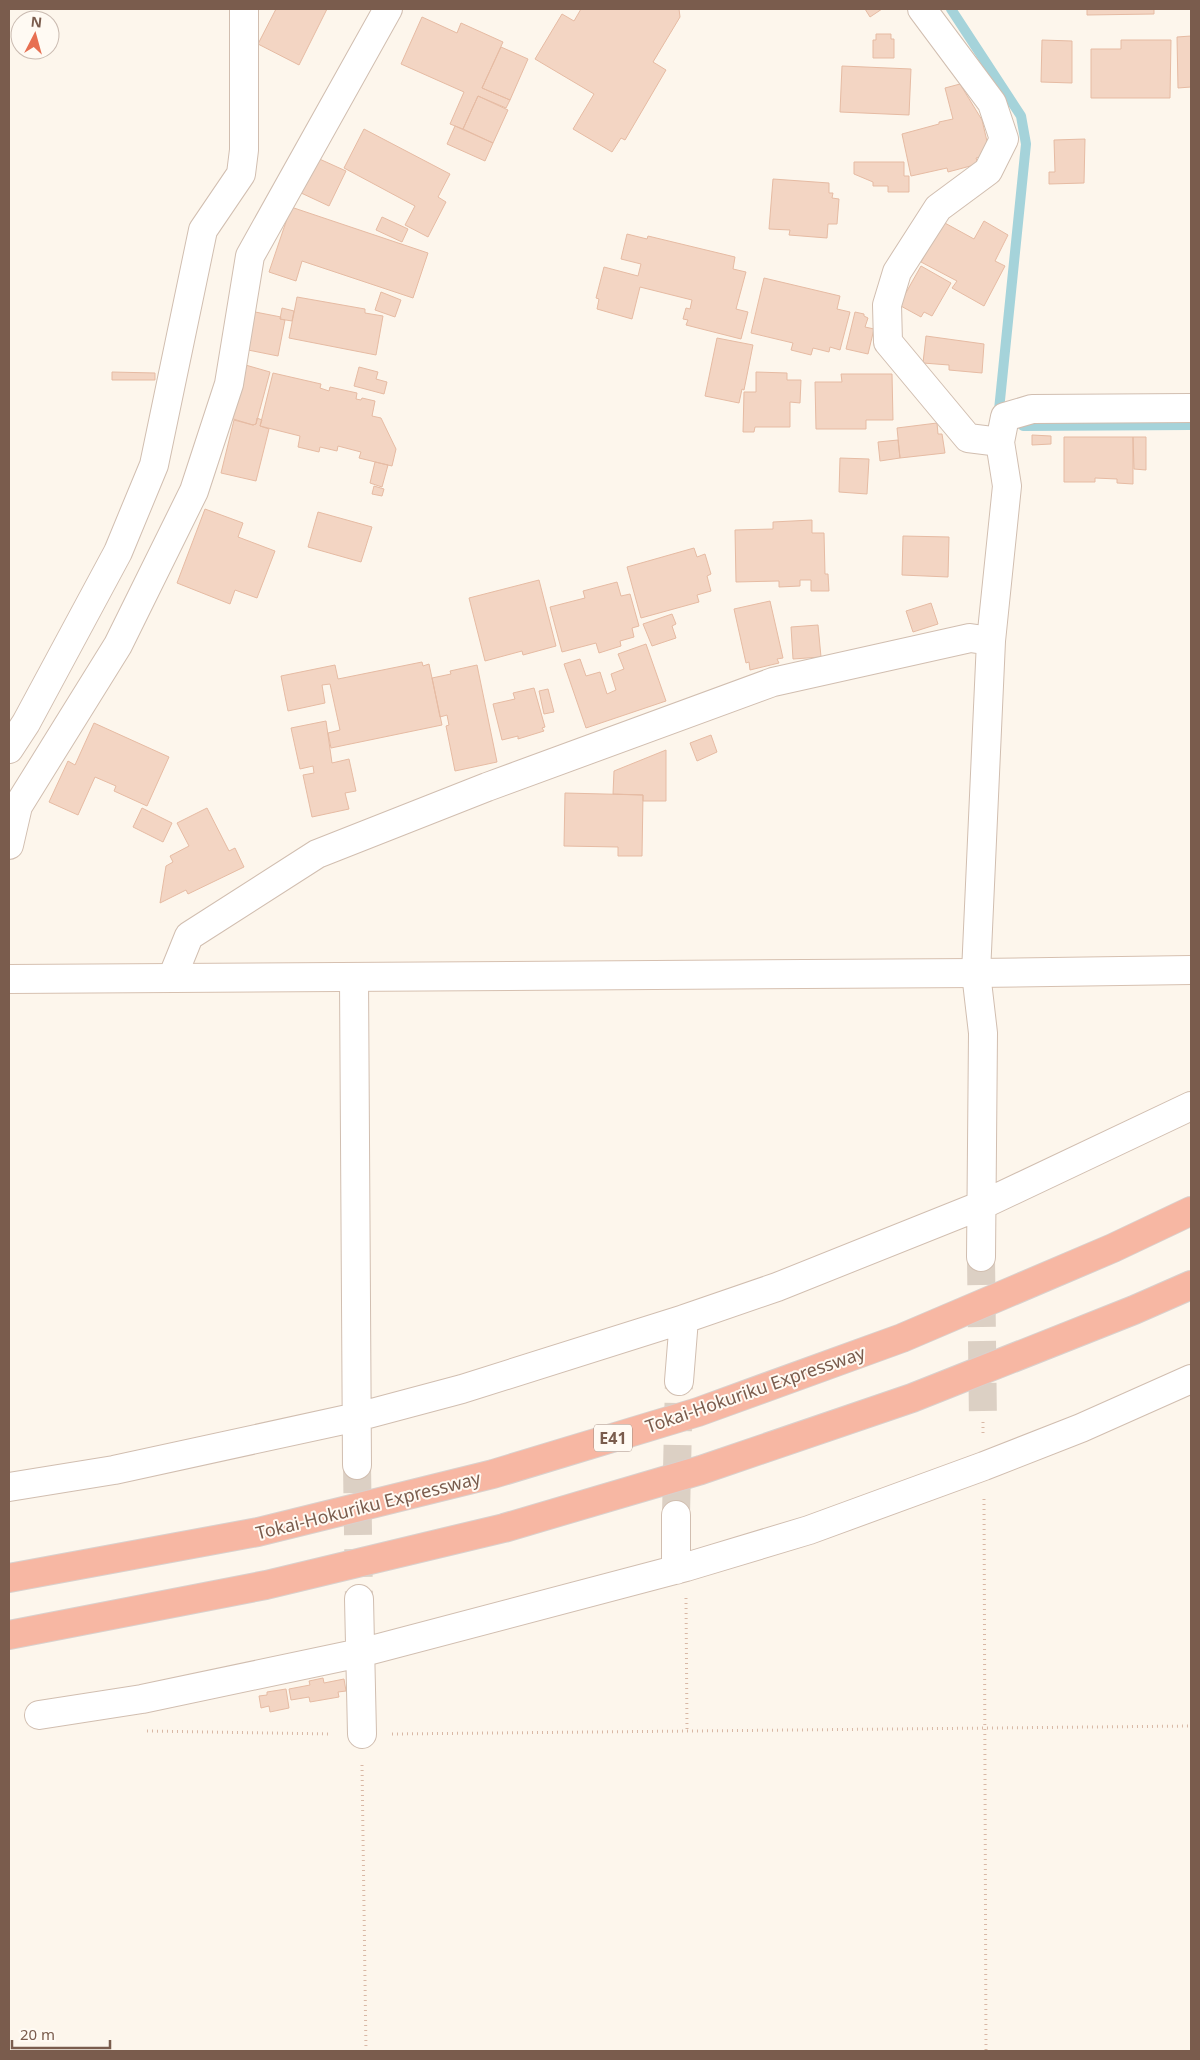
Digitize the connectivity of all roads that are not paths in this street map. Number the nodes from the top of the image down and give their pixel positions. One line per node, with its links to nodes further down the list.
1 (244, 9): 7 (street)
2 (388, 9): 8 (street)
3 (922, 9): 5 (street)
4 (1191, 408): 5 (street)
5 (1000, 442): 6 (street)
6 (991, 641): 10 (street); 11 (street)
7 (9, 749)
8 (9, 845)
9 (1191, 970): 10 (street)
10 (976, 973): 12 (street); 15 (street)
11 (172, 978): 12 (street); 13 (street)
12 (354, 978): 22 (street)
13 (9, 979)
14 (1191, 1106): 15 (street)
15 (982, 1205): 17 (street); 19 (street)
16 (1191, 1211): 27 (highway, Tokai-Hokuriku Expressway / E41)
17 (981, 1257)
18 (1191, 1285): 29 (highway)
19 (684, 1320): 21 (street); 22 (street)
20 (1191, 1379): 26 (street)
21 (679, 1381)
22 (357, 1418): 23 (street); 24 (street)
23 (357, 1465)
24 (9, 1487)
25 (676, 1514): 26 (street)
26 (681, 1569): 30 (street)
27 (9, 1578)
28 (359, 1599): 30 (street)
29 (9, 1635)
30 (360, 1653): 31 (street); 32 (street)
31 (39, 1715)
32 (362, 1734)

